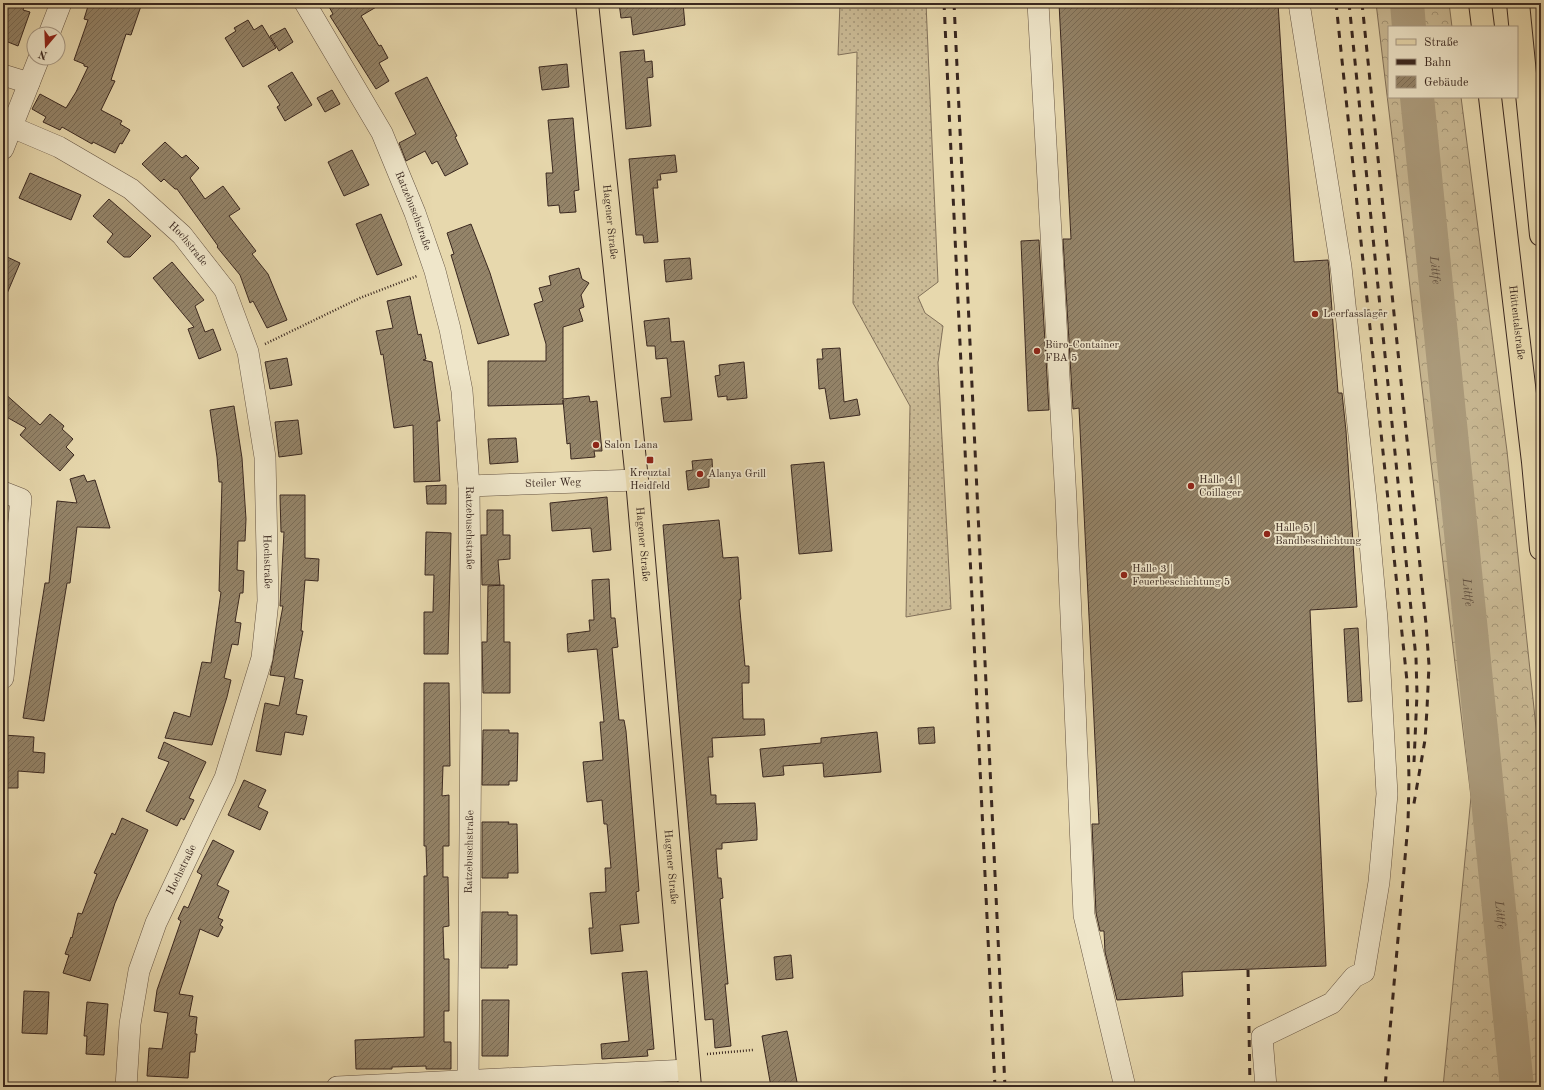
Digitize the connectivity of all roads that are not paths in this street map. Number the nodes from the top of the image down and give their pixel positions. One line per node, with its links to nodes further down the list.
1 (61, 3): 8 (street)
2 (305, 3): 18 (street, Ratzebuschstraße)
3 (587, 3): 17 (main road, Hagener Straße)
4 (1038, 3): 26 (street)
5 (1298, 3): 27 (street)
6 (1480, 3): 9 (main road)
7 (1518, 3): 16 (main road)
8 (52, 26)
9 (1483, 26)
10 (36, 66): 12 (street)
11 (3, 75): 12 (street)
12 (29, 82): 14 (street)
13 (1490, 98): 20 (main road, Hüttentalstraße)
14 (12, 127): 15 (street); 24 (street, Hochstraße)
15 (3, 149)
16 (1541, 235)
17 (637, 480): 18 (street, Steiler Weg); 22 (main road, Hagener Straße)
18 (469, 486): 23 (street, Ratzebuschstraße)
19 (3, 492): 21 (street)
20 (1541, 549)
21 (3, 678)
22 (688, 1071): 23 (street)
23 (468, 1084): 25 (street)
24 (126, 1087)
25 (337, 1087)
26 (1126, 1087)
27 (1266, 1087)

